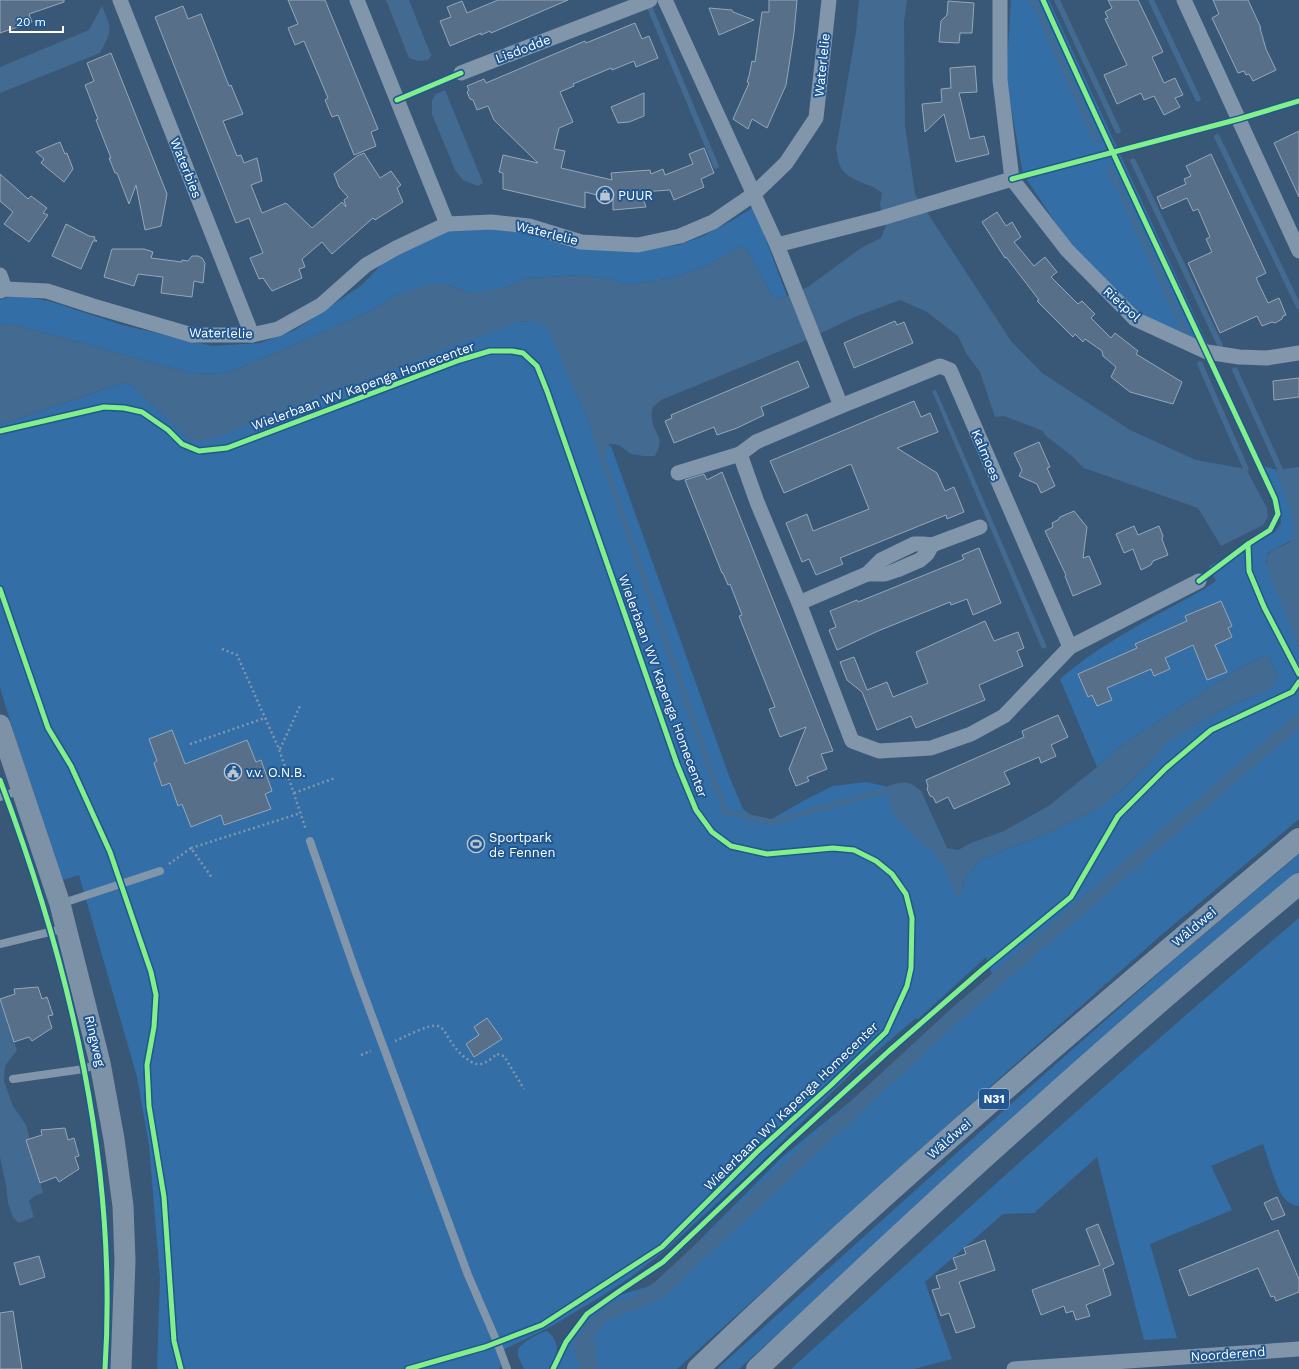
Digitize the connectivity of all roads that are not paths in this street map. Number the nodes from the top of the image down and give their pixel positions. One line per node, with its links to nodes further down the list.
1 (120, 0): 16 (street, Waterbies)
2 (357, 0): 11 (street)
3 (650, 0): 8 (street, Lisdodde)
4 (665, 0): 10 (street)
5 (829, 0): 10 (street, Waterlelie)
6 (1000, 0): 9 (street)
7 (1184, 0): 13 (street)
8 (461, 73)
9 (1012, 179): 12 (street); 17 (street, Rietpol)
10 (754, 194): 11 (street, Waterlelie); 12 (street)
11 (447, 224): 16 (street, Waterlelie)
12 (777, 245): 18 (street)
13 (1299, 251)
14 (0, 275): 15 (street, Waterlelie)
15 (3, 290): 16 (street, Waterlelie)
16 (252, 335)
17 (1299, 353)
18 (841, 406): 19 (street, Kalmoes); 24 (street, Kalmoes)
19 (740, 454): 20 (street, Kalmoes); 23 (street)
20 (678, 474)
21 (980, 527): 23 (street)
22 (1199, 581): 24 (street)
23 (799, 603): 24 (street)
24 (1070, 647)
25 (0, 725): 26 (main road, Ringweg)
26 (22, 790): 27 (lane); 32 (main road, Ringweg)
27 (0, 798)
28 (1299, 839): 40 (highway, Wâldwei / N31)
29 (310, 842): 39 (lane)
30 (160, 871): 32 (lane)
31 (1299, 884): 41 (highway, N31)
32 (60, 904): 33 (main road, Ringweg)
33 (67, 928): 34 (lane); 35 (main road, Ringweg)
34 (0, 944)
35 (100, 1063): 36 (lane); 38 (main road, Ringweg)
36 (13, 1079)
37 (1299, 1349): 42 (street, Noorderend)
38 (121, 1369)
39 (507, 1369)
40 (698, 1369)
41 (757, 1369)
42 (1014, 1369)

